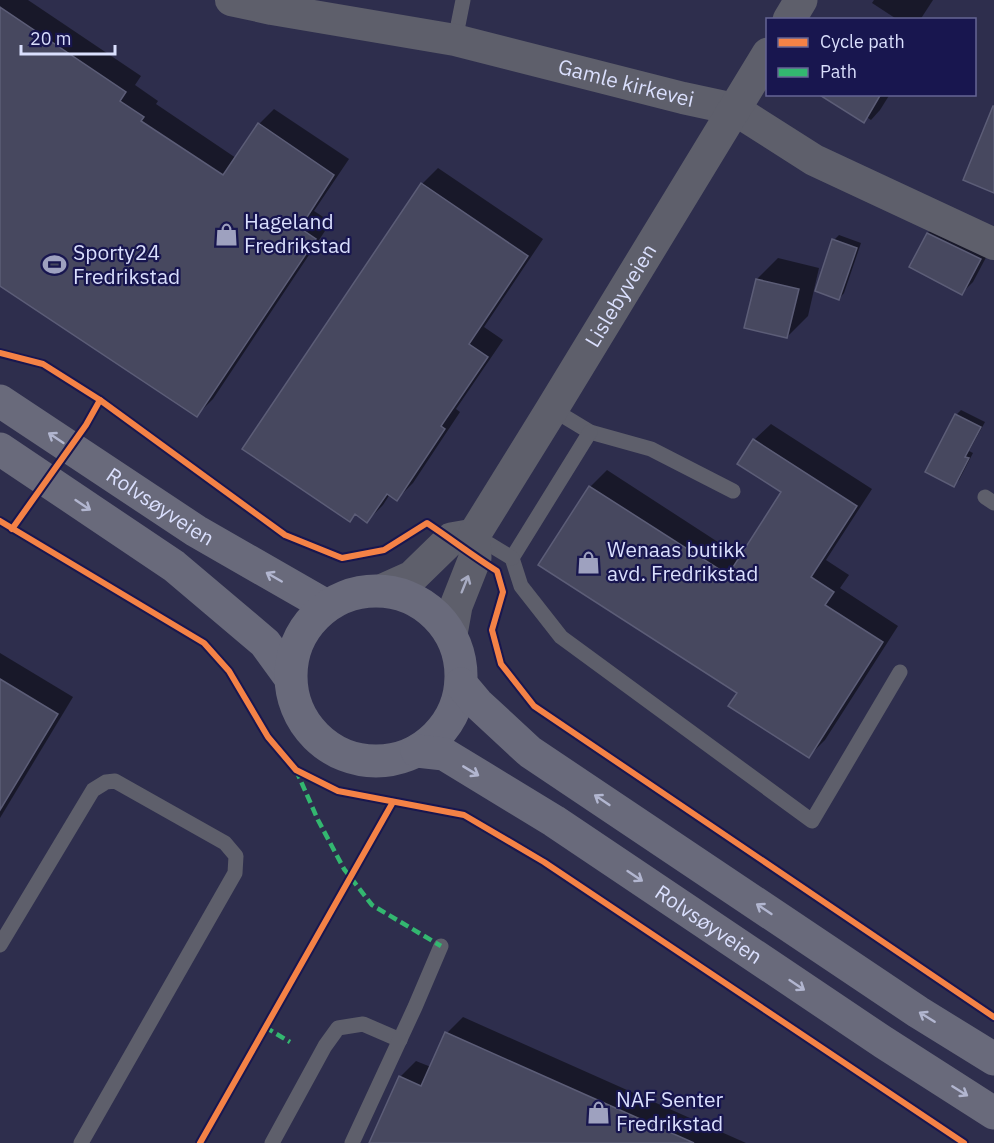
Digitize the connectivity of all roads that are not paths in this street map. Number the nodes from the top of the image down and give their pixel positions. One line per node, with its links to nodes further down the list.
1 (231, 0): 4 (street, Gamle kirkevei)
2 (464, 0): 6 (lane)
3 (801, 0): 5 (street)
4 (273, 5): 6 (street, Gamle kirkevei)
5 (790, 18)
6 (455, 40): 8 (street, Gamle kirkevei)
7 (766, 57): 8 (street, Lislebyveien)
8 (734, 109): 9 (street, Gamle kirkevei); 11 (street, Lislebyveien)
9 (994, 244)
10 (0, 401): 18 (main road, Rolvsøyveien, one-way to 10)
11 (552, 409): 12 (lane); 15 (street, Lislebyveien)
12 (590, 432): 14 (lane); 16 (lane)
13 (0, 448): 21 (main road, Rolvsøyveien, one-way to 21)
14 (733, 491)
15 (474, 535): 16 (lane); 17 (street); 19 (street, Lislebyveien, one-way to 15)
16 (512, 558): 20 (lane)
17 (383, 590): 18 (main road); 19 (main road)
18 (325, 605): 21 (main road)
19 (451, 633): 22 (main road)
20 (900, 672)
21 (289, 676): 23 (main road)
22 (461, 684): 23 (main road); 27 (main road, one-way to 22)
23 (417, 751): 28 (main road, Rolvsøyveien, one-way to 28)
24 (0, 945): 29 (lane)
25 (441, 946): 26 (lane)
26 (400, 1040): 30 (lane); 31 (lane)
27 (994, 1059)
28 (994, 1113)
29 (81, 1143)
30 (272, 1143)
31 (352, 1143)

